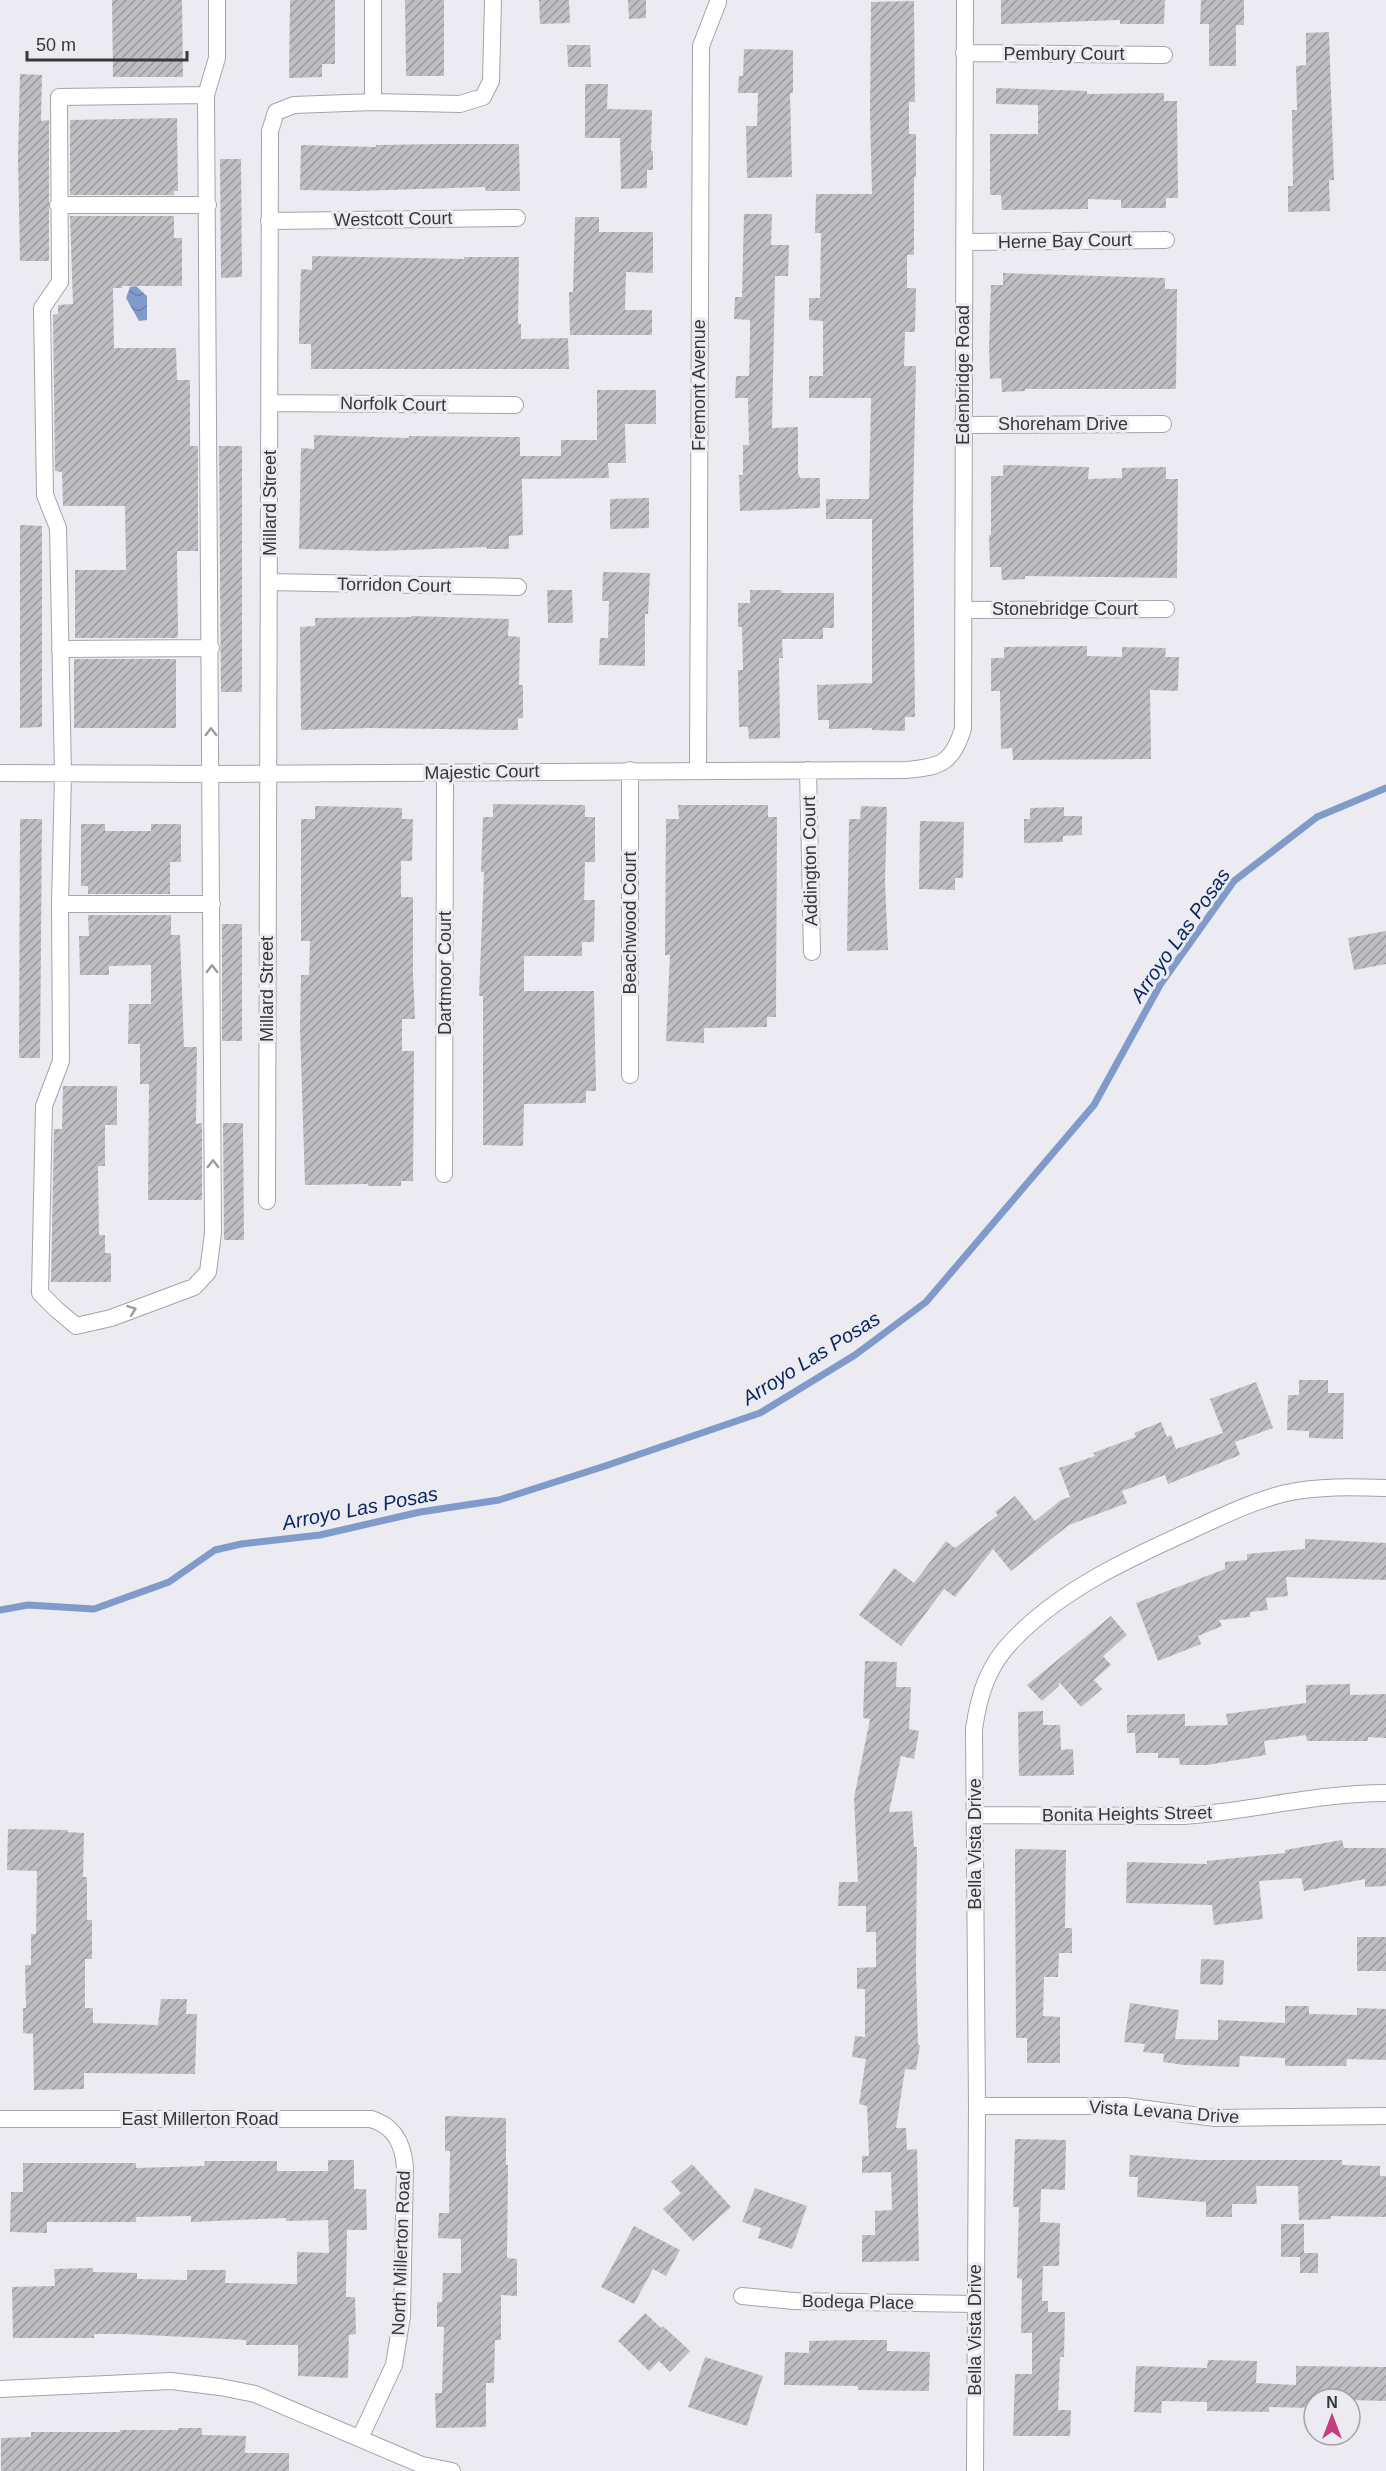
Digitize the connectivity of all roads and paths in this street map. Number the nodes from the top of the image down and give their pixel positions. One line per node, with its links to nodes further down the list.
1 (217, 0): 8 (street)
2 (373, 0): 9 (street)
3 (493, 0): 9 (street, Millard Street)
4 (966, 0): 6 (street, Edenbridge Road)
5 (718, 2): 29 (street, Fremont Avenue)
6 (964, 54): 7 (street, Pembury Court); 15 (street, Edenbridge Road)
7 (1164, 55)
8 (206, 95): 10 (street); 11 (street)
9 (373, 102): 13 (street, Millard Street)
10 (58, 204): 11 (street); 25 (street)
11 (208, 205): 24 (street)
12 (517, 218): 13 (street, Westcott Court)
13 (269, 221): 16 (street, Millard Street)
14 (1166, 240): 15 (street, Herne Bay Court)
15 (964, 242): 19 (street, Edenbridge Road)
16 (271, 403): 17 (street, Norfolk Court); 20 (street, Millard Street)
17 (515, 405)
18 (1163, 424): 19 (street, Shoreham Drive)
19 (962, 425): 23 (street, Edenbridge Road)
20 (269, 582): 21 (street, Torridon Court); 31 (street, Millard Street)
21 (518, 587)
22 (1166, 609): 23 (street, Stonebridge Court)
23 (964, 610): 26 (street, Edenbridge Road)
24 (210, 648): 25 (street); 34 (street, one-way to 24)
25 (60, 649): 33 (street)
26 (957, 748): 28 (street, Majestic Court)
27 (630, 770): 29 (street, Majestic Court); 32 (street, Majestic Court); 38 (street, Beachwood Court)
28 (808, 770): 29 (street, Majestic Court); 37 (street, Addington Court)
29 (698, 771)
30 (0, 773): 33 (street, Majestic Court)
31 (268, 773): 32 (street, Majestic Court); 34 (street, Majestic Court); 40 (street, Millard Street)
32 (445, 773): 39 (street, Dartmoor Court)
33 (63, 774): 34 (street, Majestic Court); 35 (street)
34 (211, 774): 36 (street)
35 (60, 904): 36 (street); 36 (street, one-way to 36)
36 (212, 904)
37 (812, 952)
38 (630, 1075)
39 (444, 1174)
40 (267, 1202)
41 (1386, 1488): 43 (street, Bella Vista Drive)
42 (1386, 1793): 43 (street, Bonita Heights Street)
43 (975, 1815): 44 (street, Bella Vista Drive)
44 (977, 2106): 45 (street, Vista Levana Drive); 49 (street, Bella Vista Drive)
45 (1386, 2116)
46 (0, 2119): 47 (street, East Millerton Road)
47 (396, 2134): 51 (street, North Millerton Road)
48 (742, 2296): 49 (street, Bodega Place)
49 (974, 2304): 53 (street, Bella Vista Drive)
50 (0, 2389): 51 (street)
51 (360, 2438): 52 (street)
52 (452, 2471)
53 (975, 2471)

